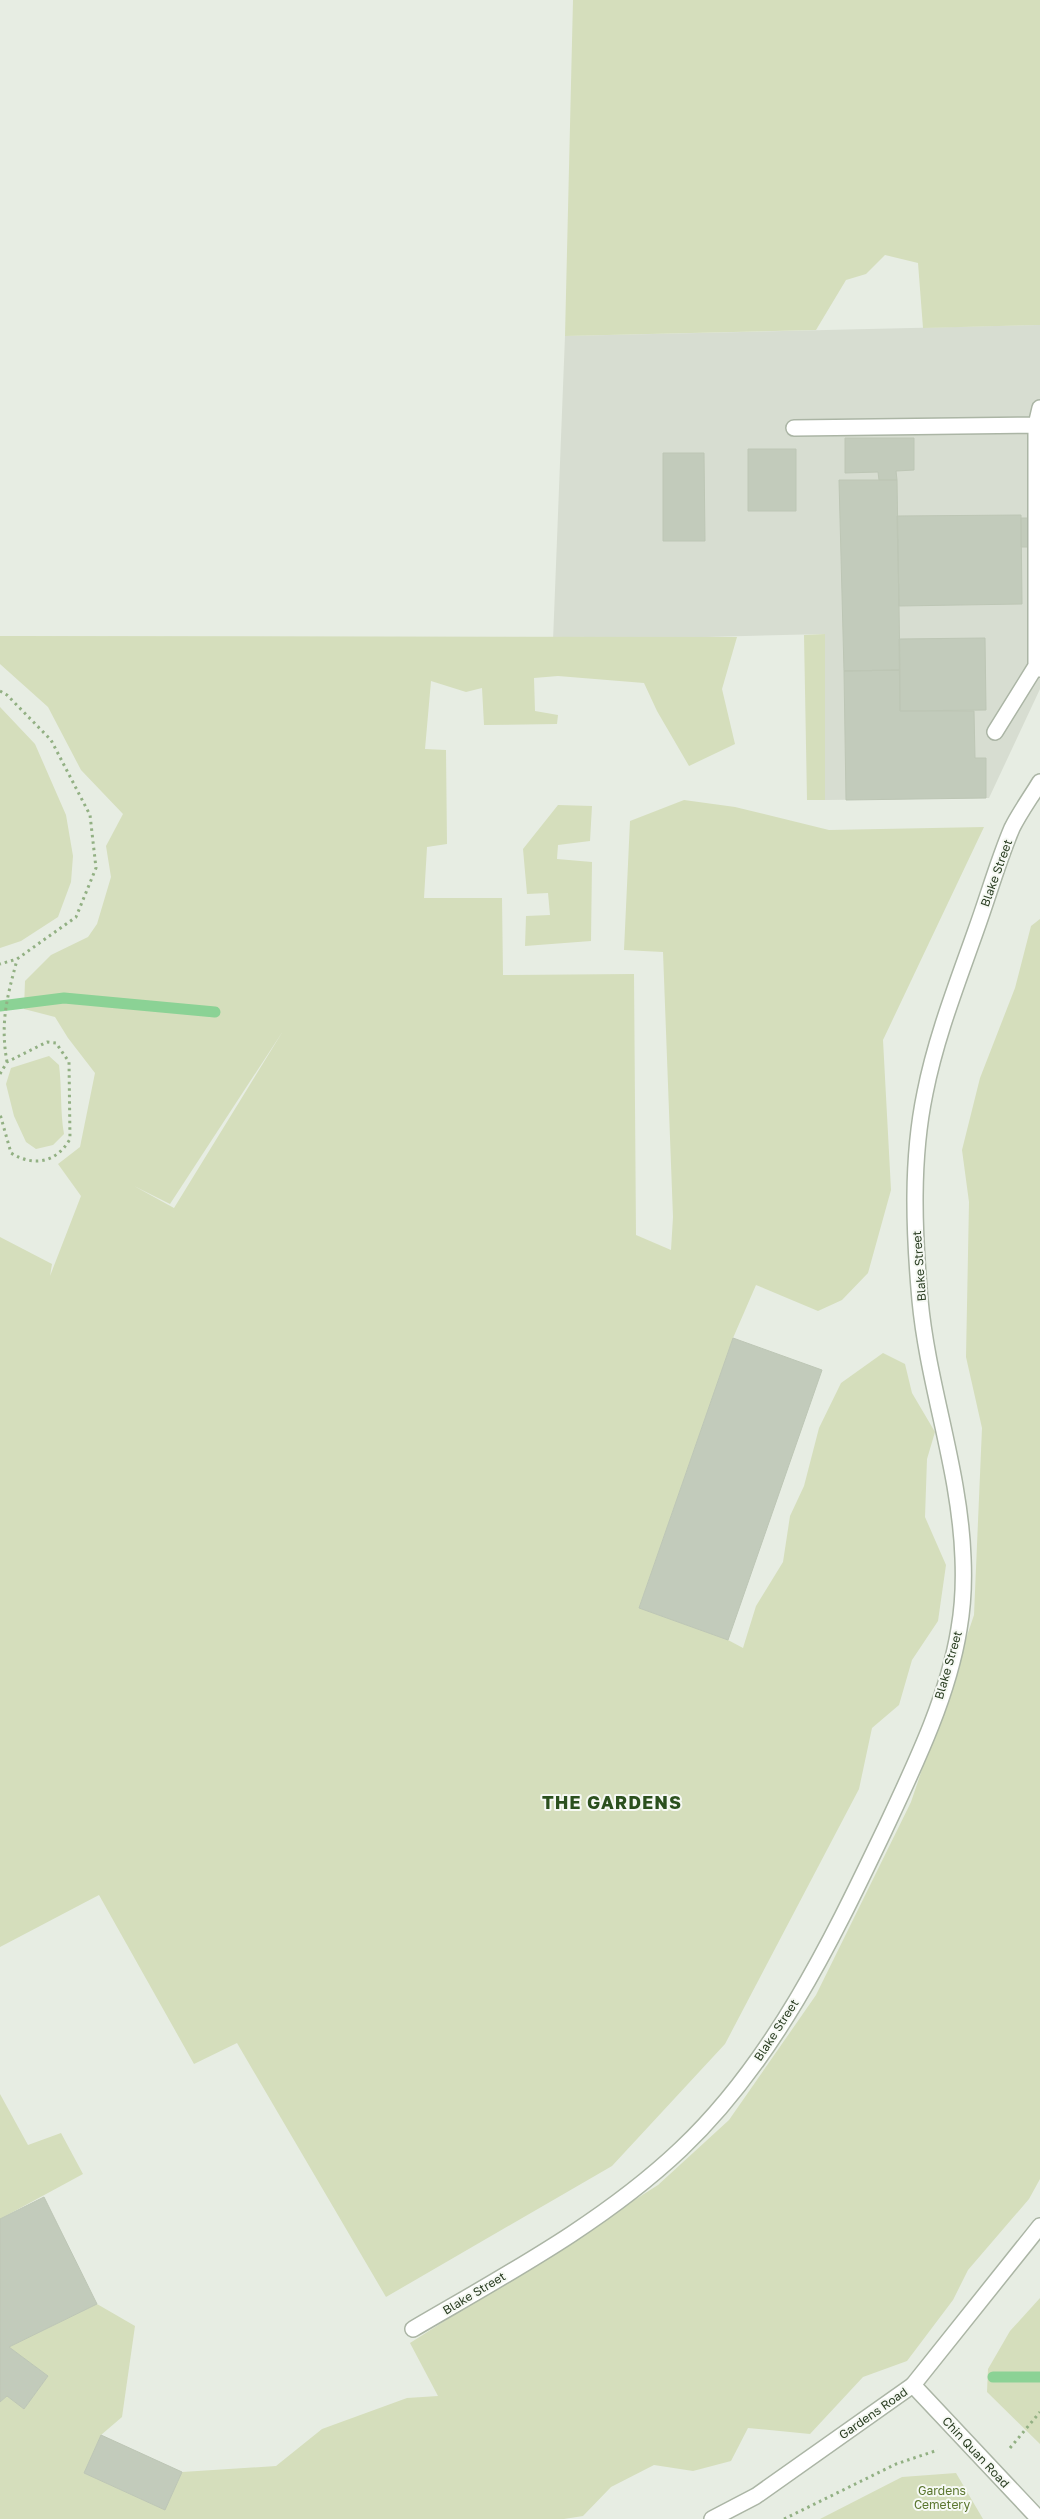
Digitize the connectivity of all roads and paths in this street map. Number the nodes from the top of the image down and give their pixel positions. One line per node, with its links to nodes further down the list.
1 (1040, 408): 2 (street)
2 (1036, 425): 3 (street); 4 (street)
3 (794, 428)
4 (1038, 668): 6 (street)
5 (0, 691): 8 (path)
6 (995, 732)
7 (1040, 782): 14 (street, Blake Street)
8 (17, 959): 9 (path); 10 (path)
9 (0, 964)
10 (6, 1062): 11 (path); 12 (path)
11 (0, 1074)
12 (0, 1114)
13 (1040, 2226): 15 (street, Gardens Road)
14 (413, 2329)
15 (913, 2385): 19 (street, Gardens Road); 21 (street, Chin Quan Road)
16 (1040, 2412): 18 (path)
17 (941, 2448): 20 (path)
18 (1008, 2451)
19 (712, 2519)
20 (784, 2519)
21 (1039, 2519)

